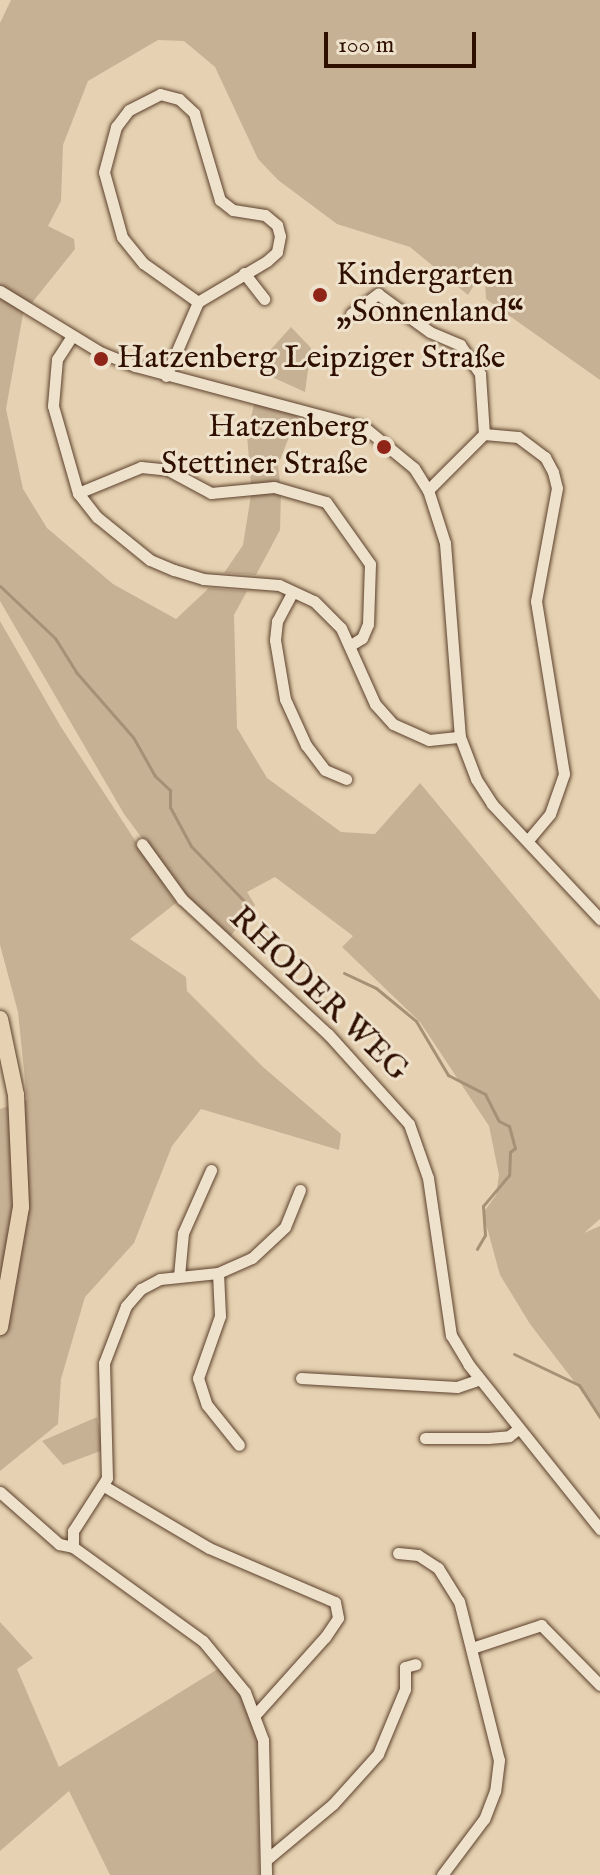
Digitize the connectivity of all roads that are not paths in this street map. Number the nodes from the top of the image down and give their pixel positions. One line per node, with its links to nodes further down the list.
1 (244, 273): 3 (street); 4 (street); 4 (street)
2 (0, 291): 6 (street)
3 (264, 299)
4 (198, 302): 7 (street)
5 (351, 314): 8 (street)
6 (72, 336): 7 (street); 10 (street)
7 (166, 376): 9 (street)
8 (484, 434): 9 (street); 15 (street)
9 (428, 490): 13 (street)
10 (78, 493): 11 (street); 12 (street)
11 (292, 593): 12 (street); 14 (street)
12 (349, 646): 13 (street)
13 (460, 737): 15 (street)
14 (346, 779)
15 (527, 841): 17 (street)
16 (142, 844): 25 (street, RHODER WEG)
17 (600, 919)
18 (0, 1019): 23 (main road)
19 (211, 1170): 22 (street)
20 (300, 1190): 21 (street)
21 (218, 1273): 22 (street); 28 (street)
22 (179, 1276): 29 (street)
23 (0, 1327)
24 (301, 1378): 25 (street)
25 (480, 1379): 26 (street, RHODER WEG)
26 (518, 1429): 27 (street); 31 (street, RHODER WEG)
27 (425, 1438)
28 (239, 1445)
29 (104, 1486): 32 (street); 37 (street)
30 (0, 1492): 32 (street)
31 (600, 1529)
32 (73, 1547): 37 (street)
33 (398, 1553): 34 (street)
34 (472, 1648): 36 (street); 40 (street)
35 (416, 1664): 38 (street)
36 (600, 1685)
37 (256, 1714): 38 (street)
38 (266, 1860): 39 (street)
39 (266, 1875)
40 (442, 1875)

